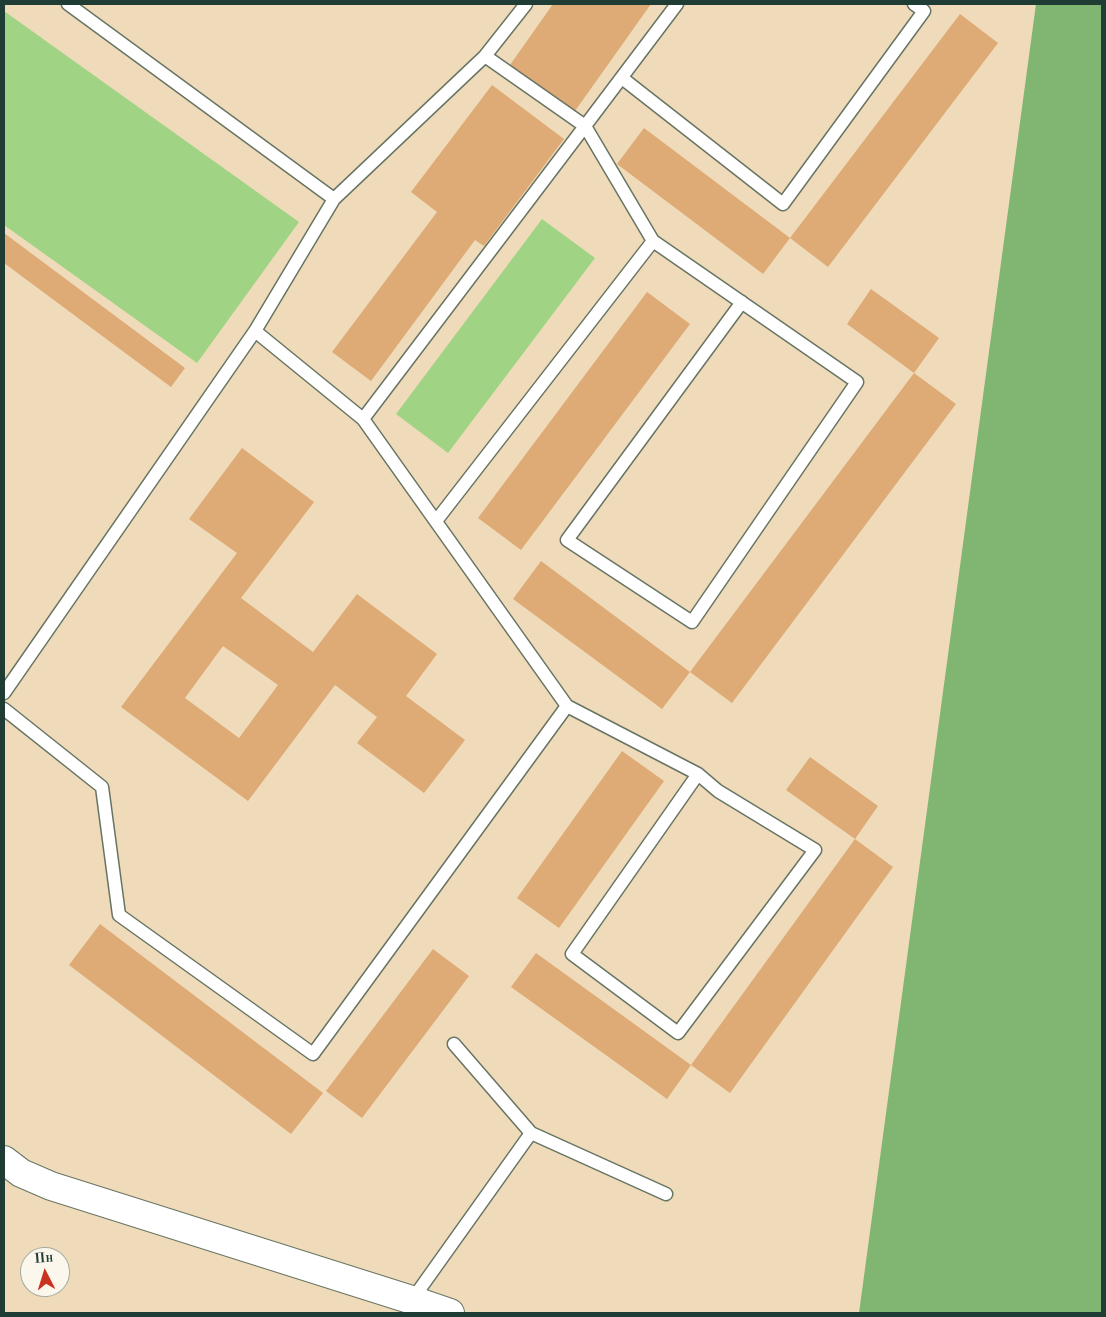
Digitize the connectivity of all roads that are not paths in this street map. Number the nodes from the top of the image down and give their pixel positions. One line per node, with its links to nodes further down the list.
1 (68, 4): 8 (lane)
2 (526, 4): 5 (lane)
3 (677, 4): 6 (lane)
4 (914, 4): 6 (lane)
5 (485, 56): 7 (lane); 8 (lane)
6 (622, 78): 7 (lane)
7 (585, 126): 9 (lane); 12 (lane)
8 (334, 199): 11 (lane)
9 (653, 241): 10 (lane); 13 (lane)
10 (742, 302): 10 (lane)
11 (255, 331): 12 (lane); 14 (lane)
12 (363, 419): 13 (lane)
13 (436, 521): 15 (lane)
14 (4, 694)
15 (567, 706): 16 (lane); 17 (lane)
16 (4, 709)
17 (698, 774): 17 (lane)
18 (454, 1044): 19 (lane)
19 (531, 1133): 21 (lane); 22 (lane)
20 (4, 1160): 22 (street)
21 (666, 1194)
22 (412, 1300): 23 (street)
23 (450, 1313)

